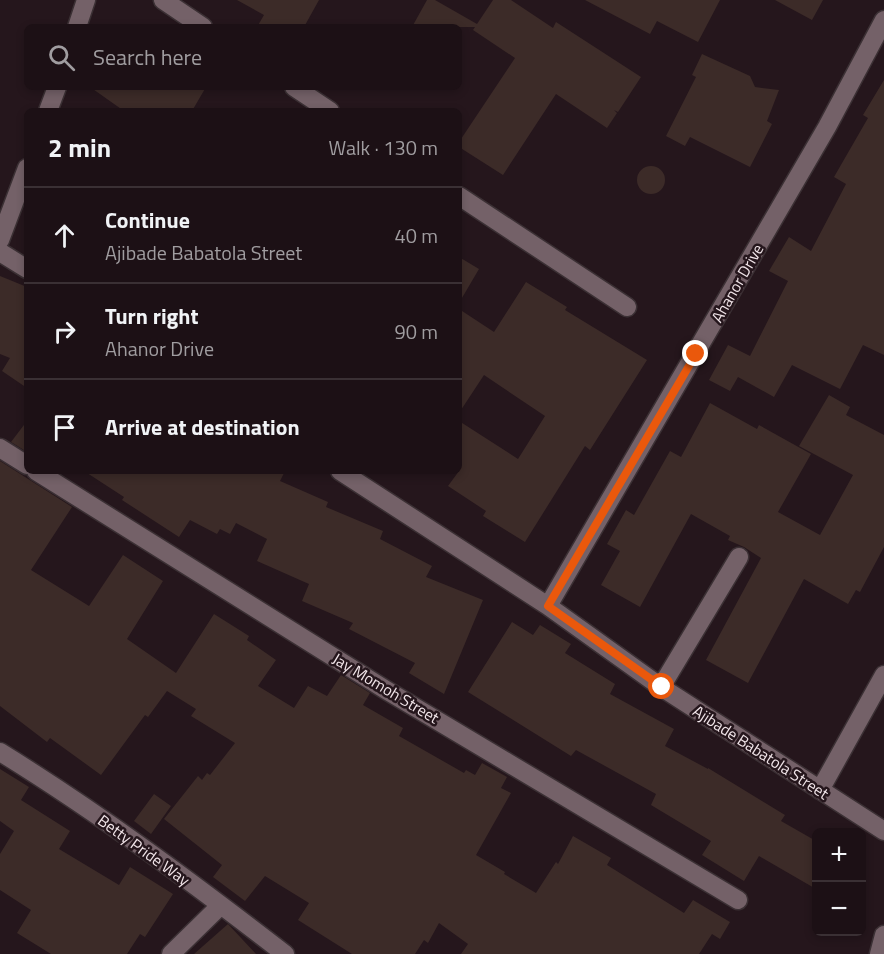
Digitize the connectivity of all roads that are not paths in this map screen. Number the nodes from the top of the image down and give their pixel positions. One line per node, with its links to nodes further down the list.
1 (86, 0): 4 (street)
2 (163, 0): 5 (street)
3 (884, 20): 21 (street, Ahanor Drive)
4 (78, 24)
5 (199, 24)
6 (56, 90): 8 (street)
7 (298, 90): 9 (street)
8 (49, 108)
9 (326, 108)
10 (24, 176): 12 (street)
11 (462, 198): 15 (street)
12 (0, 240)
13 (0, 252): 14 (street)
14 (24, 267)
15 (627, 307)
16 (0, 448): 17 (street)
17 (24, 463)
18 (41, 474): 27 (street, Jay Momoh Street)
19 (345, 474): 21 (street, Ajibade Babatola Street)
20 (739, 557): 23 (street)
21 (548, 606): 23 (street, Ajibade Babatola Street)
22 (884, 675): 25 (street)
23 (662, 687): 25 (street, Ajibade Babatola Street)
24 (0, 752): 28 (street, Betty Pride Way)
25 (820, 790): 26 (street, Ajibade Babatola Street)
26 (884, 831)
27 (738, 900)
28 (221, 905): 30 (street); 31 (street, Betty Pride Way)
29 (884, 935): 32 (street)
30 (171, 954)
31 (285, 954)
32 (879, 954)

